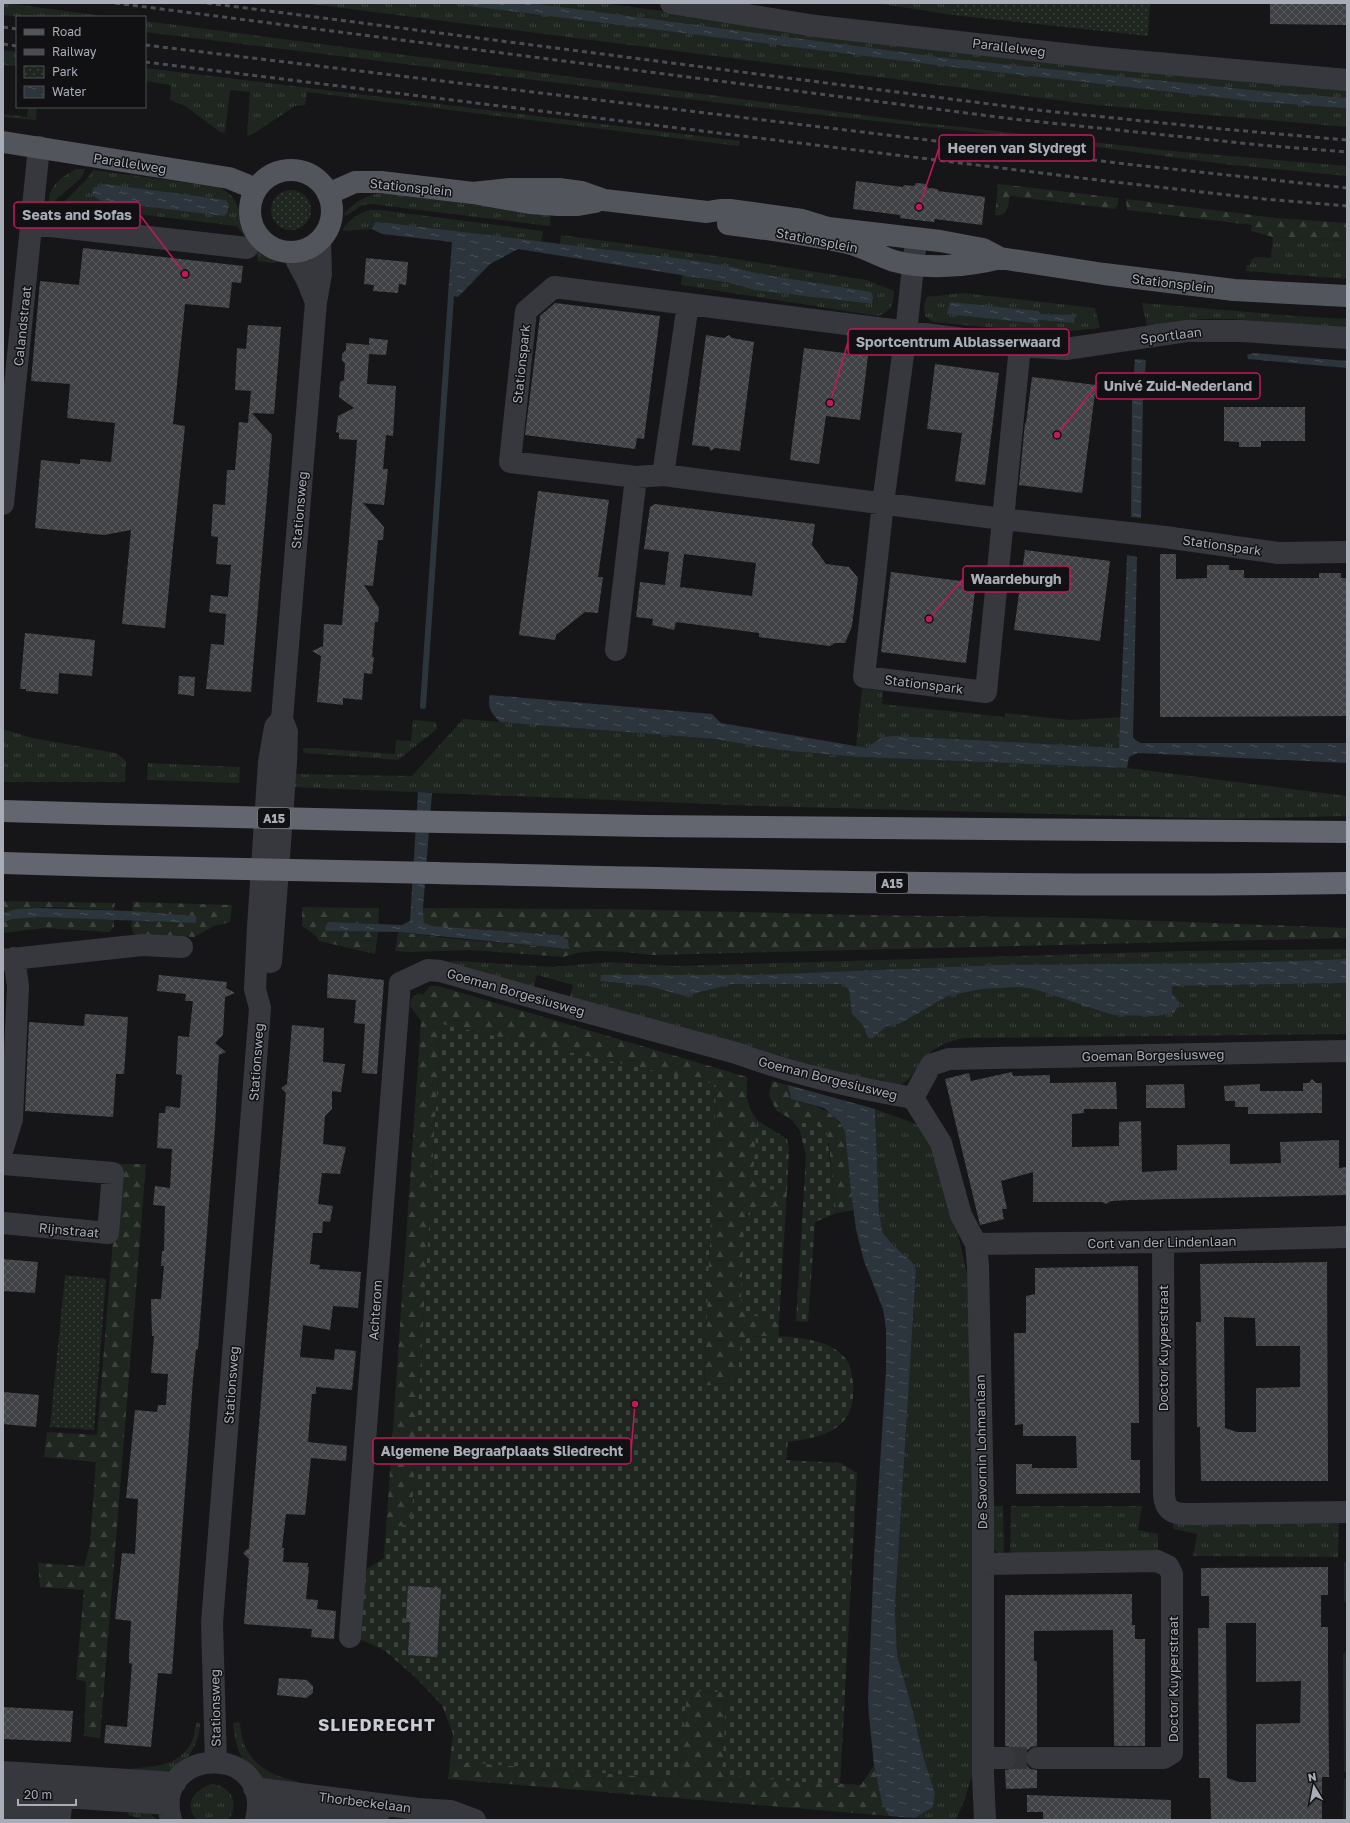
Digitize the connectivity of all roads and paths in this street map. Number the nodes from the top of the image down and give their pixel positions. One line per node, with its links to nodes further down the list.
1 (672, 3): 2 (street, Parallelweg)
2 (1347, 80)
3 (3, 142): 4 (main road, Parallelweg)
4 (39, 147): 5 (main road, Parallelweg); 8 (street, Calandstraat)
5 (256, 189): 6 (main road); 12 (main road)
6 (328, 194): 7 (main road, Stationsplein); 10 (main road)
7 (707, 212): 9 (main road, Stationsplein); 14 (main road, Stationsplein)
8 (32, 224): 11 (street); 21 (street, Calandstraat)
9 (916, 239): 13 (main road, Stationsplein); 14 (street, Stationspark)
10 (320, 241): 12 (main road); 16 (street, Stationsweg)
11 (247, 248)
12 (292, 252): 16 (street, Stationsweg)
13 (1000, 258): 14 (main road, Stationsplein); 15 (main road, Stationsplein)
14 (913, 264): 18 (street, Stationspark)
15 (1347, 296)
16 (316, 302): 50 (street, Stationsweg)
17 (688, 304): 18 (street, Stationspark); 22 (street); 23 (street, Stationspark)
18 (906, 333): 20 (street, Stationspark); 24 (street, Stationspark)
19 (1347, 338): 20 (street, Sportlaan)
20 (1020, 346): 26 (street, Stationspark)
21 (10, 365): 25 (street, Calandstraat)
22 (664, 475): 23 (street, Stationspark); 24 (street, Stationspark)
23 (636, 477): 28 (street)
24 (883, 503): 26 (street, Stationspark); 26 (street, Stationspark)
25 (3, 504)
26 (1002, 519): 27 (street, Stationspark)
27 (1347, 552)
28 (616, 650)
29 (3, 811): 30 (highway, A15, bridge)
30 (1347, 832)
31 (3, 863): 32 (highway, A15, bridge)
32 (1347, 883)
33 (182, 947): 34 (street)
34 (9, 959): 38 (street)
35 (400, 983): 37 (street, Goeman Borgesiusweg); 46 (street, Achterom)
36 (1347, 1051): 37 (street, Goeman Borgesiusweg)
37 (913, 1098): 43 (street, De Savornin Lohmanlaan)
38 (3, 1148)
39 (3, 1164): 40 (street, Rijnstraat)
40 (3, 1223)
41 (1347, 1237): 42 (street, Cort van der Lindenlaan)
42 (1163, 1242): 43 (street, Cort van der Lindenlaan); 44 (street, Doctor Kuyperstraat)
43 (976, 1244): 45 (street, De Savornin Lohmanlaan)
44 (1347, 1512)
45 (983, 1564): 47 (street, De Savornin Lohmanlaan); 49 (street, Doctor Kuyperstraat)
46 (350, 1637)
47 (982, 1758): 48 (street); 62 (street, De Savornin Lohmanlaan)
48 (1006, 1758)
49 (1037, 1758)
50 (216, 1762): 52 (street); 53 (street)
51 (3, 1772): 52 (street)
52 (175, 1783): 57 (street)
53 (254, 1788): 56 (street, Thorbeckelaan); 59 (street)
54 (3, 1793): 55 (street)
55 (62, 1797): 57 (street); 58 (street)
56 (417, 1808): 61 (street, Thorbeckelaan)
57 (170, 1812)
58 (3, 1813)
59 (257, 1816): 60 (street, Thorbeckelaan)
60 (378, 1820)
61 (474, 1820)
62 (985, 1820)

